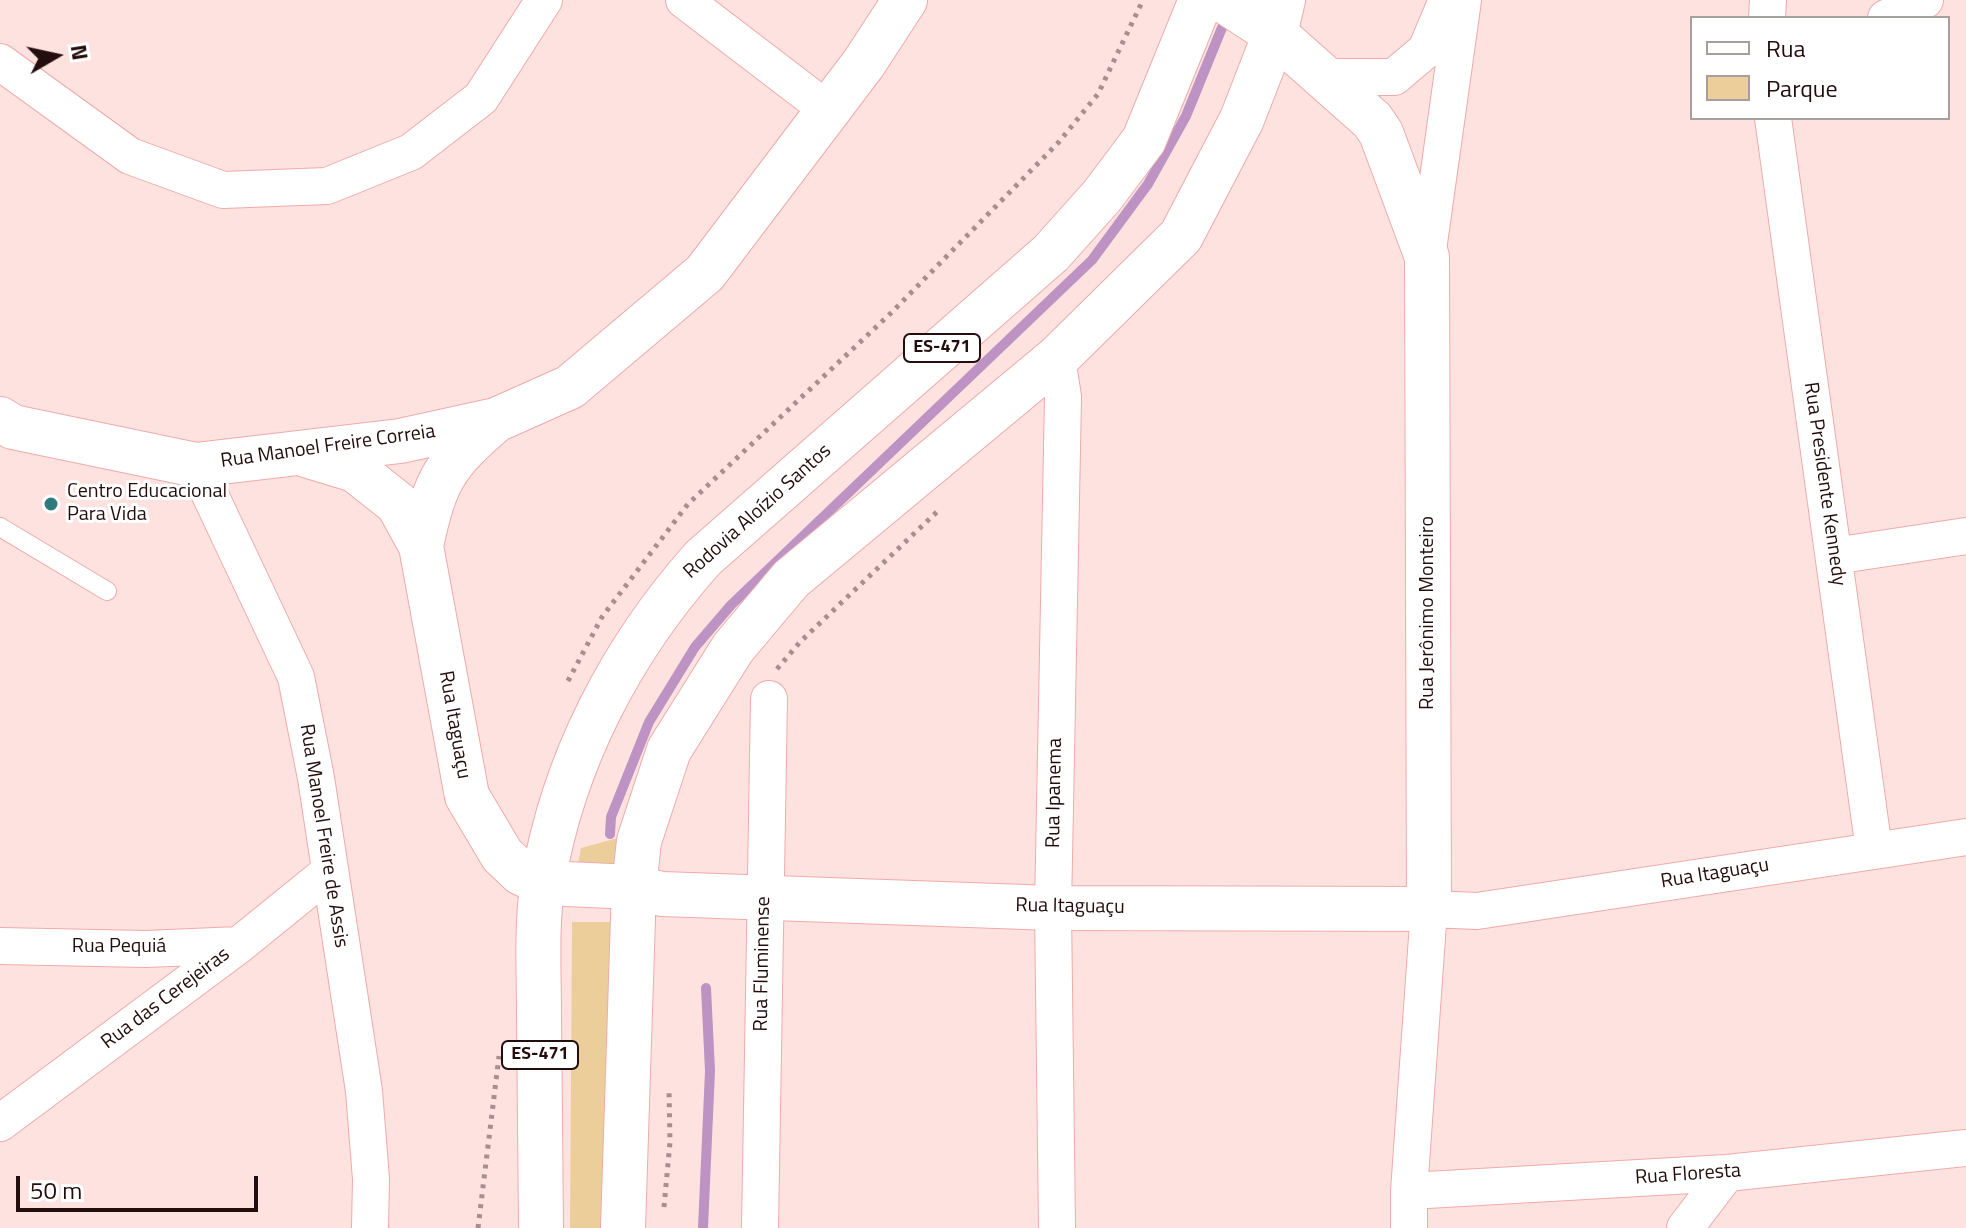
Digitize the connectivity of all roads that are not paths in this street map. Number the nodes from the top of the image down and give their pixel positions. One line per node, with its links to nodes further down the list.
1 (544, 0): 10 (street)
2 (684, 0): 12 (street)
3 (905, 0): 12 (street, Rua Manoel Freire Correia)
4 (1201, 0): 29 (street, Rodovia Aloízio Santos / ES-471)
5 (1447, 0): 11 (street)
6 (1463, 0): 14 (street, Rua Jerônimo Monteiro)
7 (1925, 0): 9 (street)
8 (1260, 14): 11 (street); 15 (street)
9 (1890, 16)
10 (0, 62)
11 (1328, 77): 14 (street)
12 (828, 110): 17 (street, Rua Manoel Freire Correia)
13 (1773, 120): 23 (street, Rua Presidente Kennedy)
14 (1427, 257): 33 (street, Rua Jerônimo Monteiro)
15 (1057, 358): 30 (street); 32 (street, Rua Ipanema)
16 (0, 419): 19 (street, Rua Manoel Freire Correia)
17 (496, 420): 18 (street, Rua Manoel Freire Correia); 22 (street, Rua Itaguaçu)
18 (299, 453): 19 (street, Rua Manoel Freire Correia); 22 (street, Rua Itaguaçu)
19 (196, 465): 28 (street, Rua Manoel Freire de Assis)
20 (0, 527): 24 (lane)
21 (1966, 536): 23 (street)
22 (421, 546): 29 (street, Rua Itaguaçu)
23 (1834, 556): 27 (street, Rua Presidente Kennedy)
24 (107, 591)
25 (770, 687): 31 (street, Rua Fluminense)
26 (1966, 837): 27 (street, Rua Itaguaçu)
27 (1874, 850): 33 (street, Rua Itaguaçu)
28 (329, 872): 34 (street, Rua das Cerejeiras); 41 (street, Rua Manoel Freire de Assis)
29 (543, 883): 30 (street, Rua Itaguaçu); 42 (street, Rodovia Aloízio Santos / ES-471)
30 (634, 887): 31 (street, Rua Itaguaçu); 40 (street)
31 (763, 896): 32 (street, Rua Itaguaçu); 43 (street, Rua Fluminense)
32 (1053, 908): 33 (street, Rua Itaguaçu); 44 (street, Rua Ipanema)
33 (1429, 909): 39 (street, Rua Jerônimo Monteiro)
34 (239, 945): 35 (street, Rua Pequiá); 36 (street, Rua das Cerejeiras)
35 (0, 946)
36 (0, 1123)
37 (1966, 1148): 38 (street, Rua Floresta)
38 (1727, 1173): 39 (street, Rua Floresta); 46 (street)
39 (1409, 1191): 45 (street, Rua Jerônimo Monteiro)
40 (643, 1221)
41 (370, 1228)
42 (541, 1228)
43 (760, 1228)
44 (1057, 1228)
45 (1409, 1228)
46 (1685, 1228)

